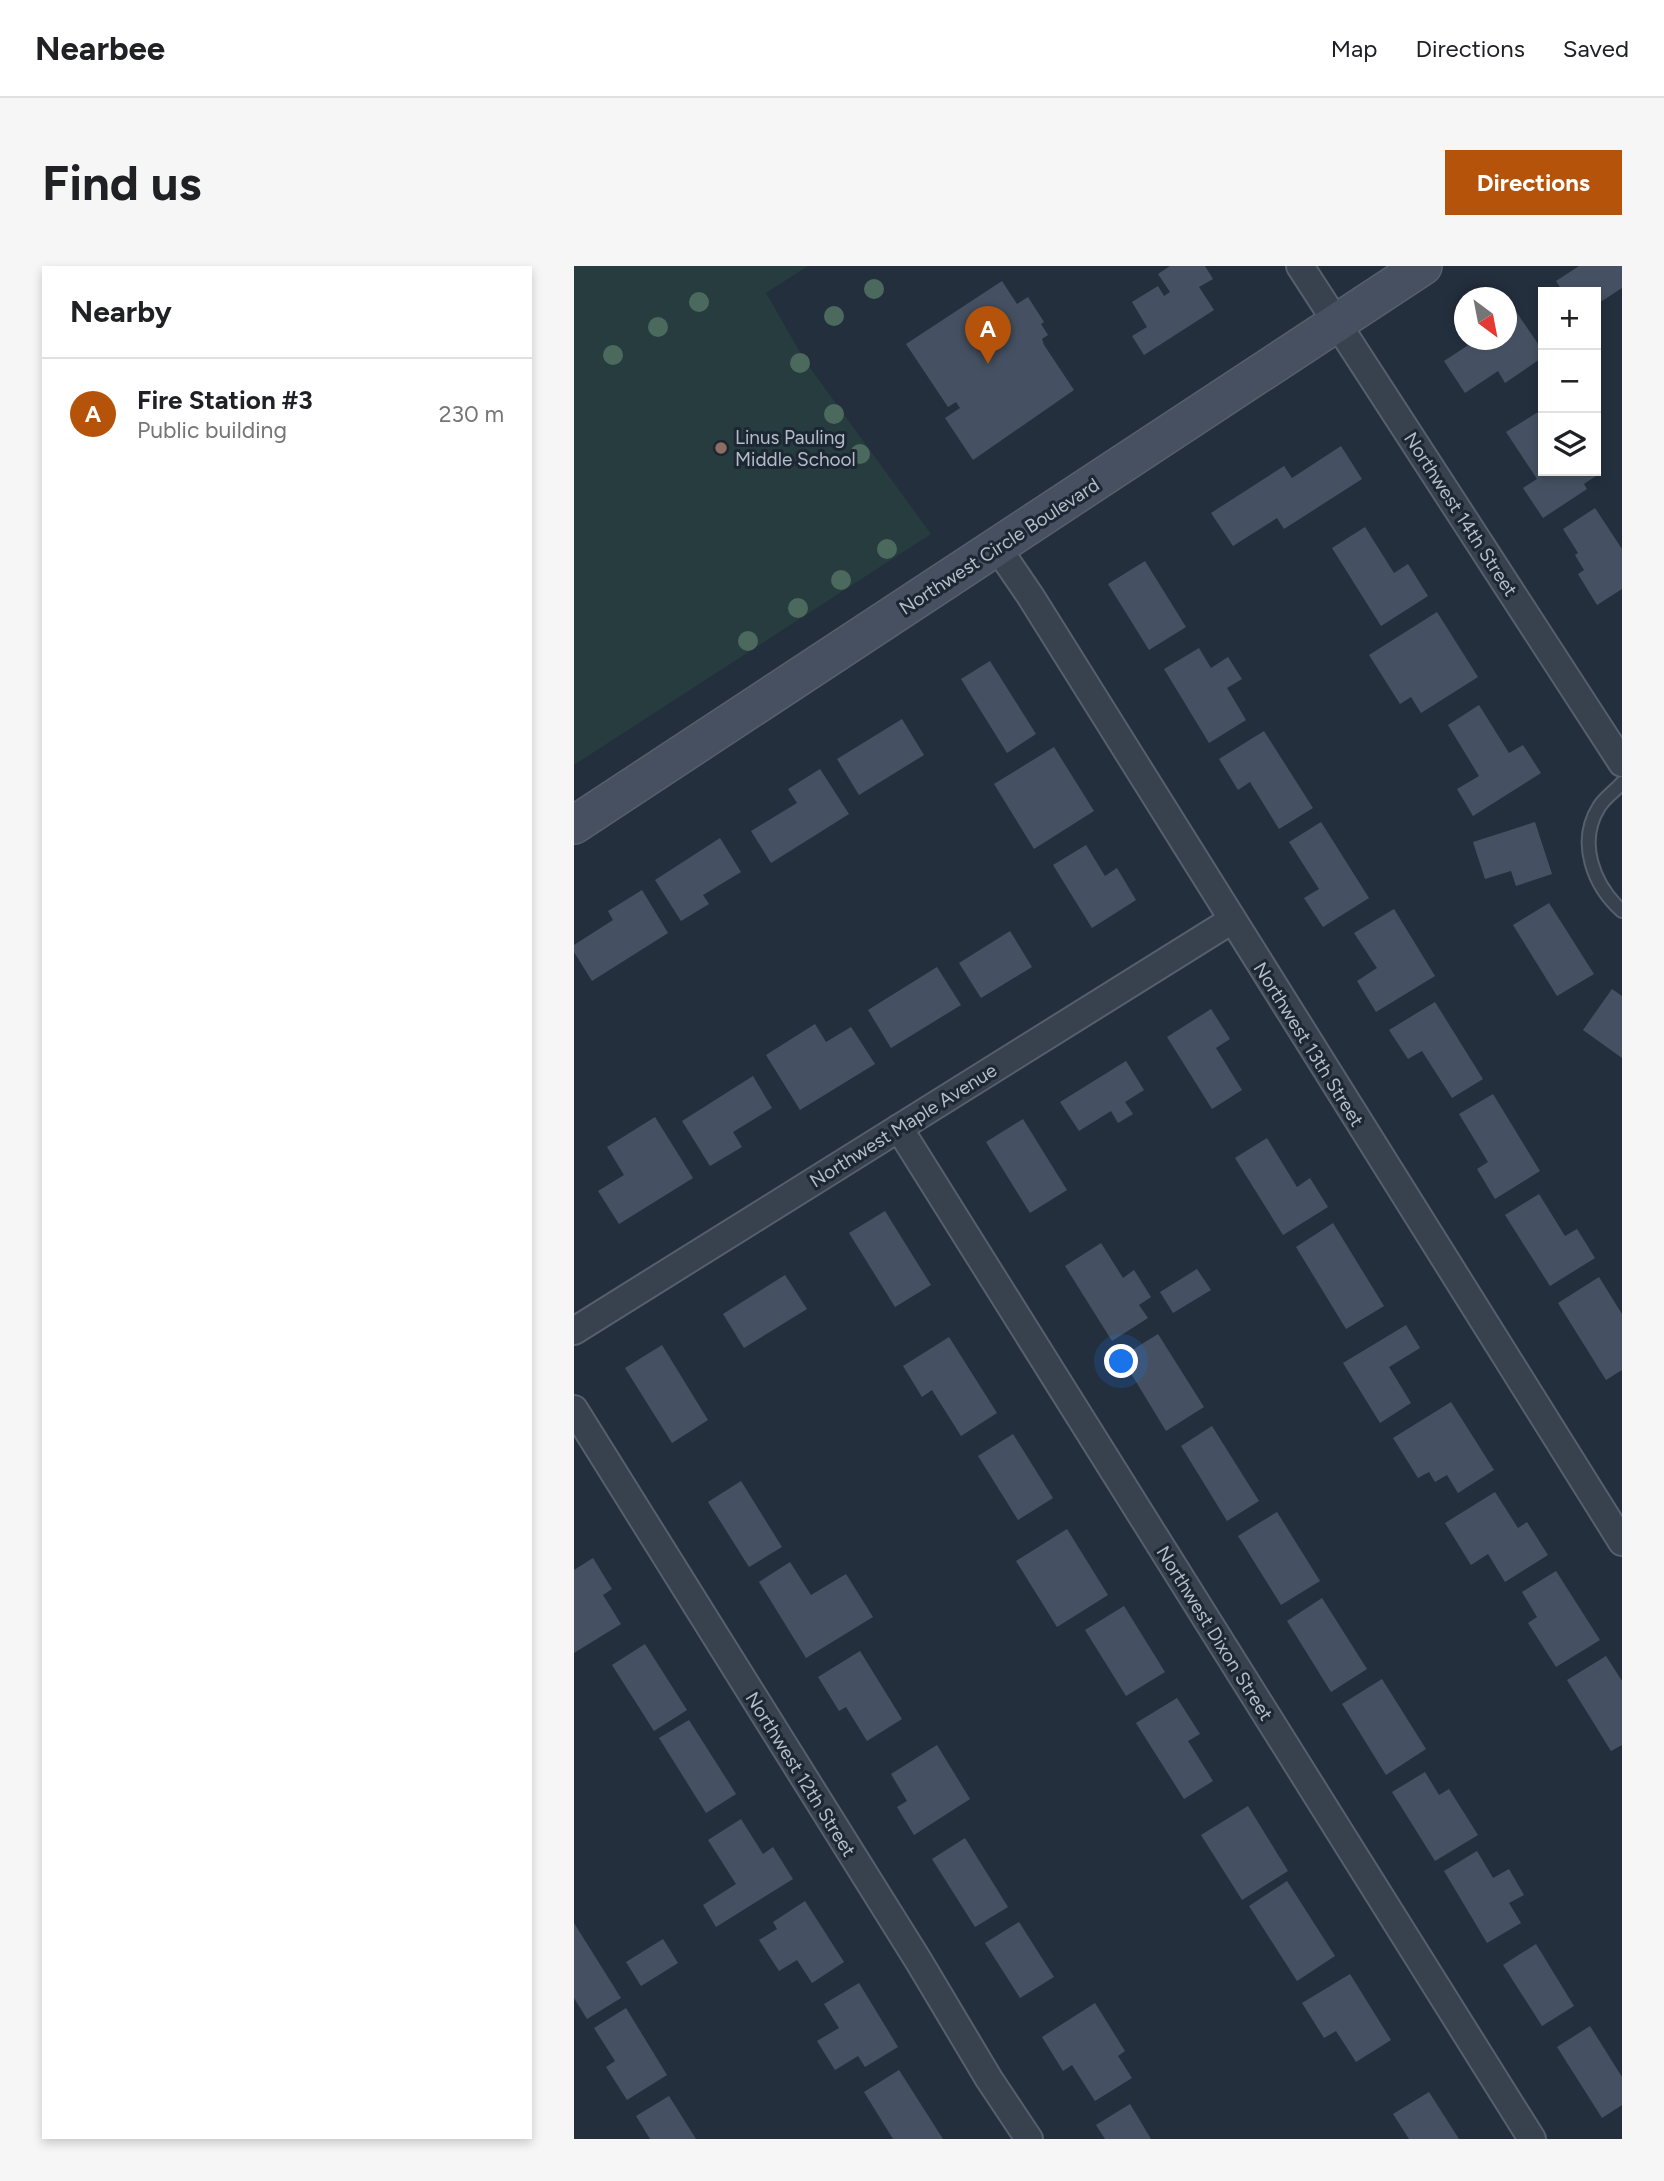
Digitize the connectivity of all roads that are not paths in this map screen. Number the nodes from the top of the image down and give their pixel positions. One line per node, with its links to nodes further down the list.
1 (1300, 266): 3 (street, Northwest 14th Street)
2 (1423, 266): 3 (main road, Northwest Circle Boulevard)
3 (1337, 323): 4 (main road, Northwest Circle Boulevard); 5 (street, Northwest 14th Street)
4 (997, 547): 7 (main road, Northwest Circle Boulevard); 9 (street, Northwest 13th Street)
5 (1622, 763)
6 (1622, 783): 8 (lane)
7 (574, 825)
8 (1622, 911)
9 (1232, 920): 10 (street, Northwest Maple Avenue); 13 (street, Northwest 13th Street)
10 (899, 1128): 11 (street, Northwest Maple Avenue); 15 (street, Northwest Dixon Street)
11 (574, 1331)
12 (574, 1409): 14 (street, Northwest 12th Street)
13 (1622, 1542)
14 (1029, 2139)
15 (1532, 2139)

